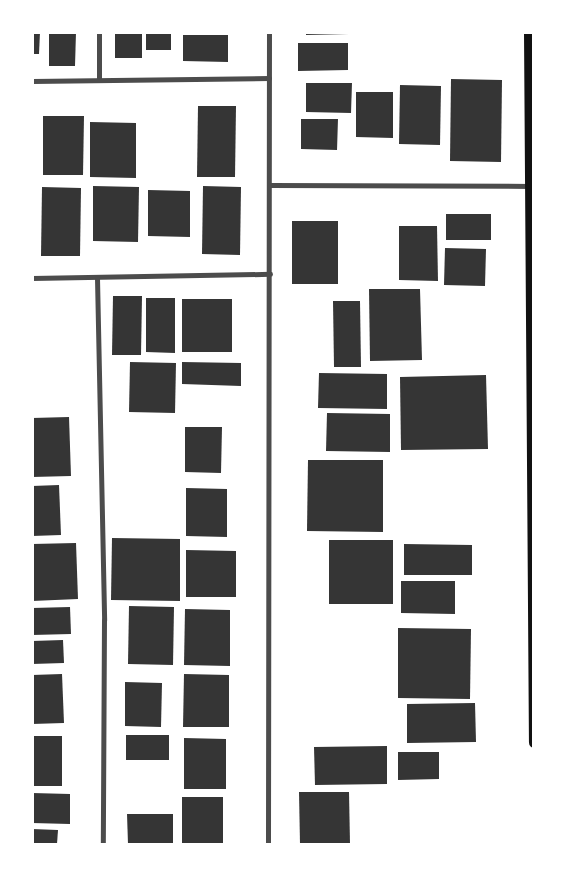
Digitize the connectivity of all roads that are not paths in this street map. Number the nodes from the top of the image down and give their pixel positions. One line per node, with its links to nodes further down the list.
1 (99, 32): 4 (street)
2 (269, 32): 5 (street)
3 (529, 32): 8 (main road)
4 (99, 78): 5 (street); 6 (street)
5 (269, 78): 7 (street)
6 (32, 80)
7 (270, 185): 8 (street); 9 (street)
8 (532, 186): 12 (main road)
9 (270, 274): 11 (street); 14 (street)
10 (32, 278): 11 (street)
11 (98, 278): 13 (street)
12 (534, 742)
13 (103, 844)
14 (268, 844)

